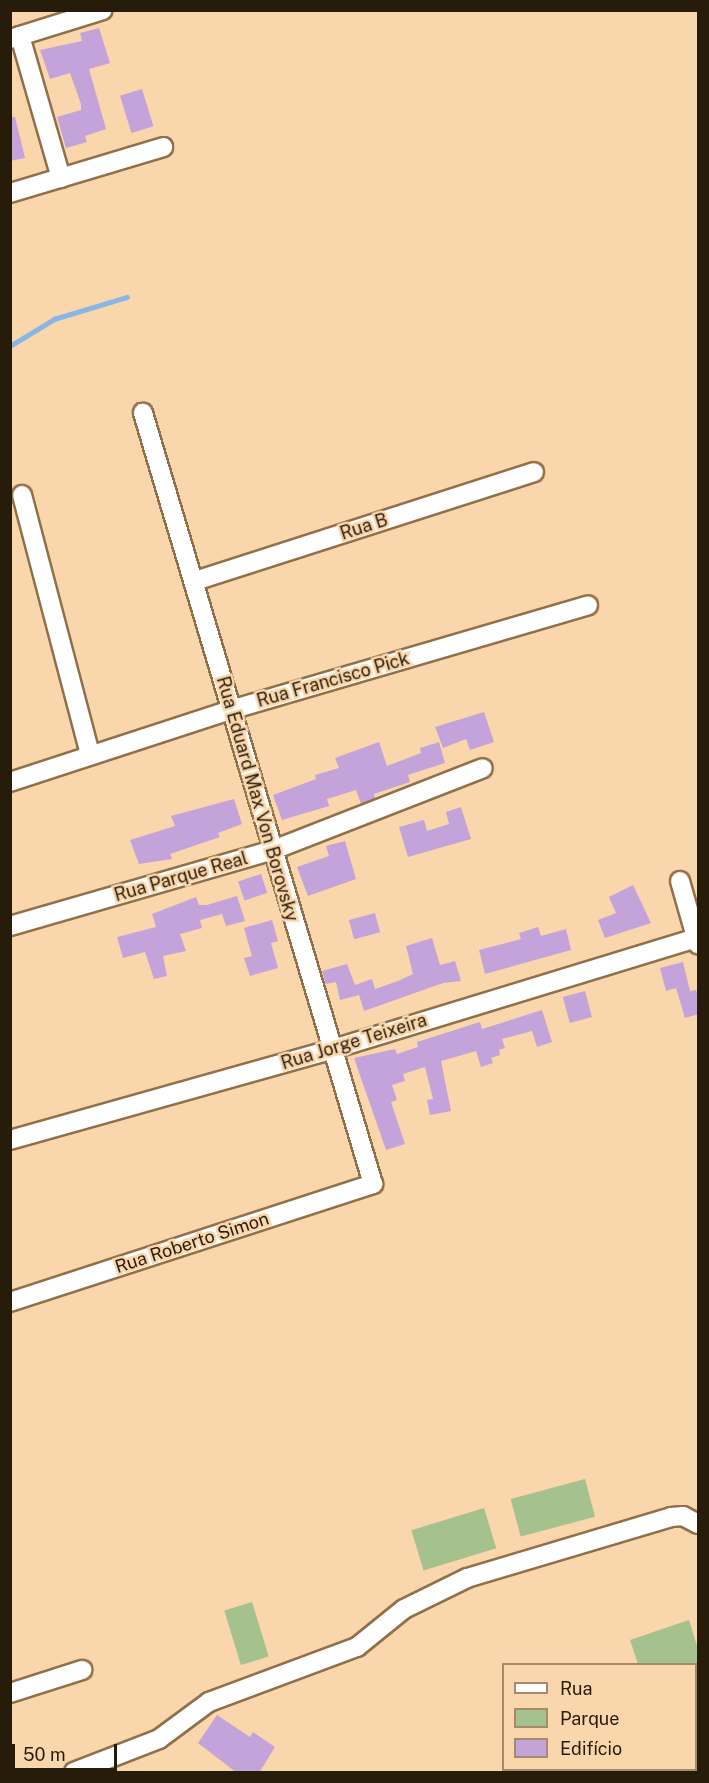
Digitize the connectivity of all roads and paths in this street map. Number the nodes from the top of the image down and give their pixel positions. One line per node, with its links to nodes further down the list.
1 (104, 10): 2 (street)
2 (15, 37): 4 (street)
3 (163, 147): 4 (street)
4 (61, 178): 5 (street)
5 (10, 193)
6 (143, 413): 9 (street, Rua Eduard Max Von Borovsky)
7 (534, 472): 9 (street, Rua B)
8 (22, 495): 12 (street)
9 (195, 582): 11 (street, Rua Eduard Max Von Borovsky)
10 (588, 605): 11 (street, Rua Francisco Pick)
11 (230, 710): 12 (street, Rua Francisco Pick); 15 (street, Rua Eduard Max Von Borovsky)
12 (90, 755): 14 (street, Rua Francisco Pick)
13 (483, 768): 15 (street, Rua Parque Real)
14 (10, 782)
15 (273, 850): 17 (street, Rua Parque Real); 19 (street, Rua Eduard Max Von Borovsky)
16 (680, 881): 18 (street)
17 (10, 926)
18 (698, 941): 19 (street, Rua Jorge Teixeira)
19 (330, 1050): 20 (street, Rua Jorge Teixeira); 21 (street, Rua Eduard Max Von Borovsky)
20 (10, 1140)
21 (373, 1185): 22 (street, Rua Roberto Simon)
22 (10, 1302)
23 (699, 1524): 26 (street)
24 (82, 1670): 25 (street)
25 (10, 1693)
26 (74, 1773)

